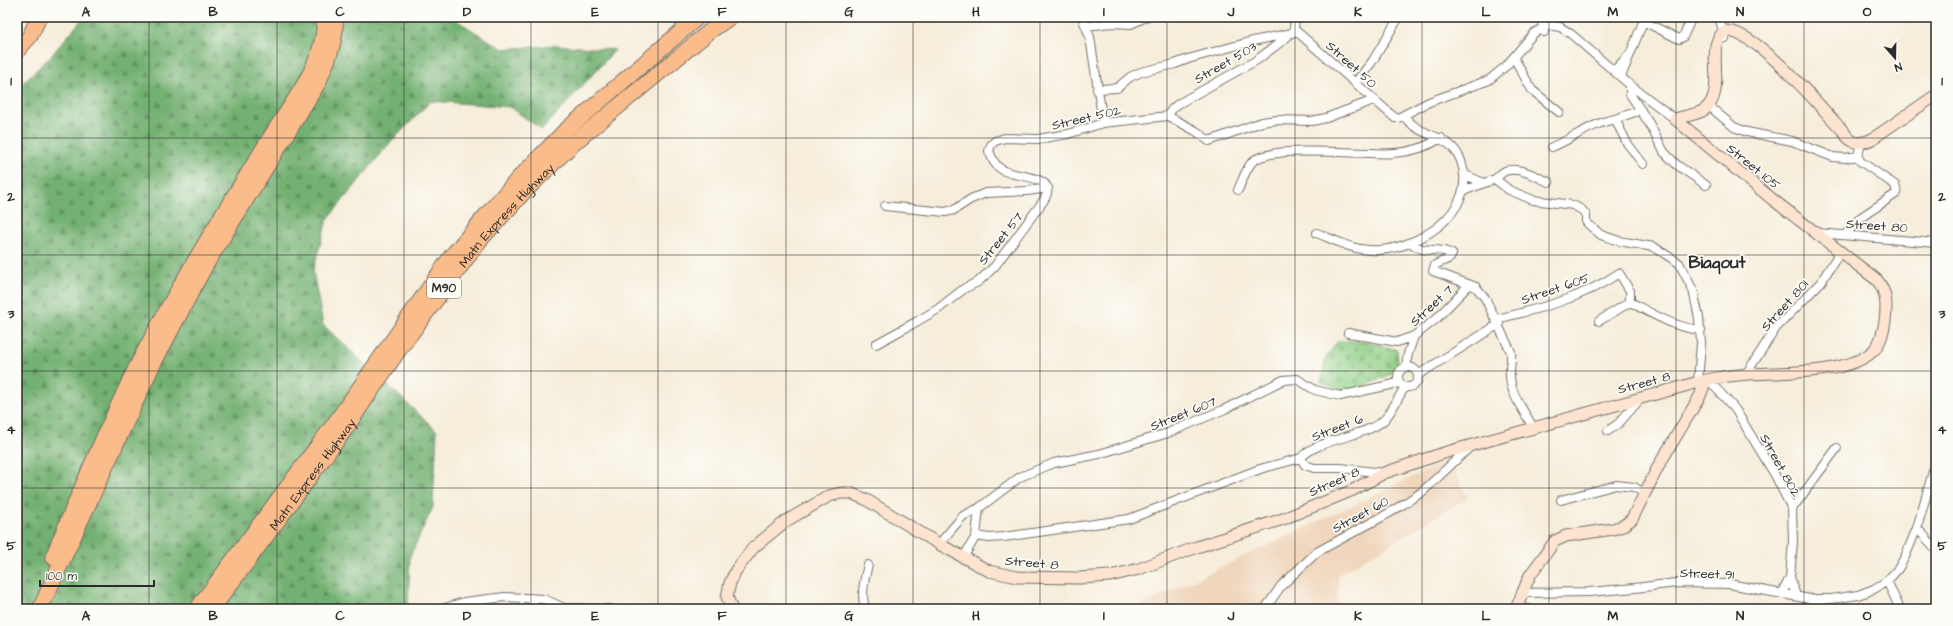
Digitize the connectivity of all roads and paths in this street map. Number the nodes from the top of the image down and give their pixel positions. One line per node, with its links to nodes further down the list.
1 (35, 17): 19 (highway)
2 (39, 17): 20 (highway)
3 (324, 17): 40 (highway)
4 (335, 17): 40 (highway)
5 (698, 17): 104 (highway, Matn Express Highway / M90)
6 (730, 17): 105 (highway, Matn Express Highway / M90)
7 (1082, 17): 15 (street)
8 (1146, 17): 15 (street)
9 (1295, 17): 17 (street)
10 (1399, 17): 25 (street)
11 (1542, 17): 16 (street)
12 (1692, 17): 14 (street)
13 (1719, 17): 18 (street)
14 (1644, 19): 21 (street)
15 (1086, 26): 27 (street)
16 (1543, 30): 22 (street); 23 (street)
17 (1293, 31): 25 (street, Street 50); 27 (street); 33 (street, Street 503)
18 (1724, 35): 30 (street); 39 (street)
19 (17, 36)
20 (17, 51)
21 (1628, 56): 23 (street); 24 (street)
22 (1514, 58): 32 (street); 34 (street)
23 (1614, 71): 24 (street)
24 (1621, 77): 26 (street)
25 (1354, 83): 29 (street, Street 50)
26 (1630, 85): 31 (street); 36 (street)
27 (1097, 89): 37 (street)
28 (1936, 95): 38 (street)
29 (1374, 100): 33 (street); 34 (street, Street 50)
30 (1709, 106): 36 (street); 44 (street)
31 (1641, 110): 35 (street); 50 (street)
32 (1559, 112)
33 (1168, 116): 37 (street, Street 502)
34 (1404, 116): 41 (street)
35 (1615, 119): 43 (street); 45 (street)
36 (1675, 119): 56 (street, Street 105)
37 (1103, 123): 51 (street, Street 502)
38 (1882, 131): 39 (street); 42 (street)
39 (1844, 132): 42 (street)
40 (276, 138): 102 (highway); 103 (highway)
41 (1441, 138): 46 (street); 52 (street)
42 (1861, 143): 44 (street)
43 (1552, 146)
44 (1858, 156): 57 (street)
45 (1642, 164)
46 (1465, 175): 49 (street); 53 (street)
47 (1495, 179): 48 (street); 49 (street); 65 (street)
48 (1550, 182)
49 (1484, 183): 53 (street)
50 (1706, 185)
51 (1048, 188): 54 (street); 69 (street, Street 57)
52 (1238, 190)
53 (1463, 191): 58 (street)
54 (885, 206)
55 (1317, 233): 58 (street)
56 (1817, 233): 57 (street, Street 80); 60 (street, Street 8)
57 (1845, 235): 59 (street, Street 80)
58 (1411, 242): 61 (street)
59 (1936, 243)
60 (1840, 252): 72 (street, Street 801); 72 (street, Street 8)
61 (1469, 285): 63 (street); 67 (street, Street 7)
62 (1630, 302): 63 (street, Street 605); 64 (street); 65 (street)
63 (1497, 322): 73 (street, Street 605); 77 (street)
64 (1599, 322)
65 (1701, 330): 74 (street)
66 (1348, 333): 68 (street)
67 (1414, 336): 68 (street); 70 (street, Street 7)
68 (1397, 342): 70 (street)
69 (876, 344)
70 (1408, 354): 71 (street, Street 7)
71 (1406, 367): 73 (street); 75 (street)
72 (1746, 374): 74 (street, Street 8)
73 (1418, 375): 75 (street)
74 (1705, 380): 76 (street, Street 8); 84 (street); 87 (street, Street 802)
75 (1402, 385): 81 (street, Street 6); 86 (street, Street 607)
76 (1643, 397): 77 (street, Street 8); 78 (street)
77 (1532, 427): 79 (street, Street 8)
78 (1608, 431)
79 (1472, 445): 83 (street, Street 8); 111 (street, Street 60)
80 (1837, 448): 87 (street)
81 (1301, 458): 83 (street); 89 (street, Street 6)
82 (1936, 461): 88 (street, Street 91)
83 (1384, 473): 92 (street, Street 8)
84 (1644, 493): 85 (street); 96 (street)
85 (1561, 500)
86 (979, 508): 89 (street); 90 (street, Street 607)
87 (1792, 509): 94 (street, Street 802)
88 (1918, 528): 91 (street); 95 (street, Street 91)
89 (976, 536): 92 (street)
90 (939, 544): 92 (street, Street 8); 109 (street, Street 8)
91 (1936, 549)
92 (963, 558)
93 (868, 565): 110 (street)
94 (1790, 577): 97 (street, Street 802); 98 (street, Street 802)
95 (1887, 581): 98 (street, Street 91); 113 (street)
96 (1521, 593): 97 (street, Street 91); 101 (street)
97 (1782, 594): 98 (street, Street 91)
98 (1796, 596)
99 (531, 598): 100 (street); 106 (street); 107 (street)
100 (561, 608): 108 (street)
101 (1516, 608): 112 (street)
102 (30, 609)
103 (40, 609)
104 (197, 609)
105 (212, 609)
106 (442, 609)
107 (535, 609)
108 (611, 609)
109 (732, 609)
110 (865, 609)
111 (1265, 609)
112 (1528, 609)
113 (1900, 609)

